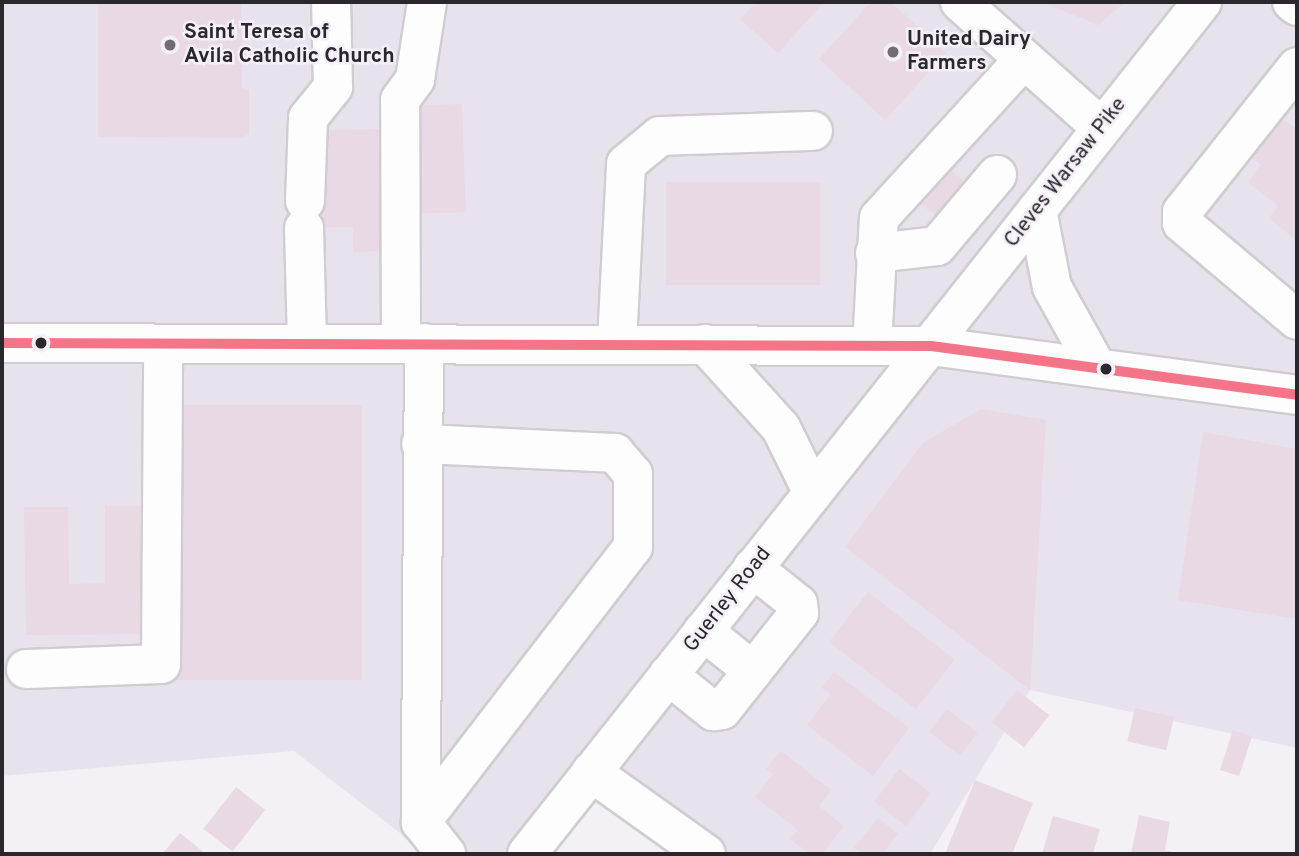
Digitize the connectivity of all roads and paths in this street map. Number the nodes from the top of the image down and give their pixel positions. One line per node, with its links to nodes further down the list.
1 (331, 2): 20 (main road)
2 (427, 2): 17 (main road)
3 (960, 2): 7 (main road)
4 (1202, 2): 9 (main road, Cleves Warsaw Pike)
5 (1292, 2): 6 (main road)
6 (1297, 6)
7 (1024, 58): 9 (main road); 11 (main road)
8 (1297, 67): 15 (main road)
9 (1101, 127): 13 (main road, Cleves Warsaw Pike)
10 (813, 131): 18 (main road)
11 (950, 136): 12 (main road); 14 (main road)
12 (997, 175): 13 (main road); 14 (main road)
13 (1037, 210): 23 (main road, Cleves Warsaw Pike); 24 (main road)
14 (875, 253): 22 (main road)
15 (1297, 320)
16 (2, 343): 19 (main road)
17 (412, 343): 18 (main road); 20 (main road); 26 (main road)
18 (617, 343): 21 (main road)
19 (163, 344): 20 (main road); 30 (main road)
20 (307, 344)
21 (705, 344): 22 (main road); 27 (main road)
22 (872, 346): 23 (main road)
23 (931, 346): 24 (main road); 27 (main road, Guerley Road)
24 (1097, 369): 25 (main road)
25 (1297, 395)
26 (421, 444): 34 (main road); 34 (main road)
27 (813, 493): 28 (main road, Guerley Road)
28 (753, 568): 29 (main road, Guerley Road); 31 (main road)
29 (703, 631): 31 (main road); 32 (main road, Guerley Road)
30 (26, 669)
31 (753, 671): 32 (main road)
32 (668, 675): 33 (main road, Guerley Road)
33 (591, 772): 36 (main road, Guerley Road); 37 (main road)
34 (421, 821): 35 (main road)
35 (446, 854)
36 (527, 854)
37 (706, 854)

